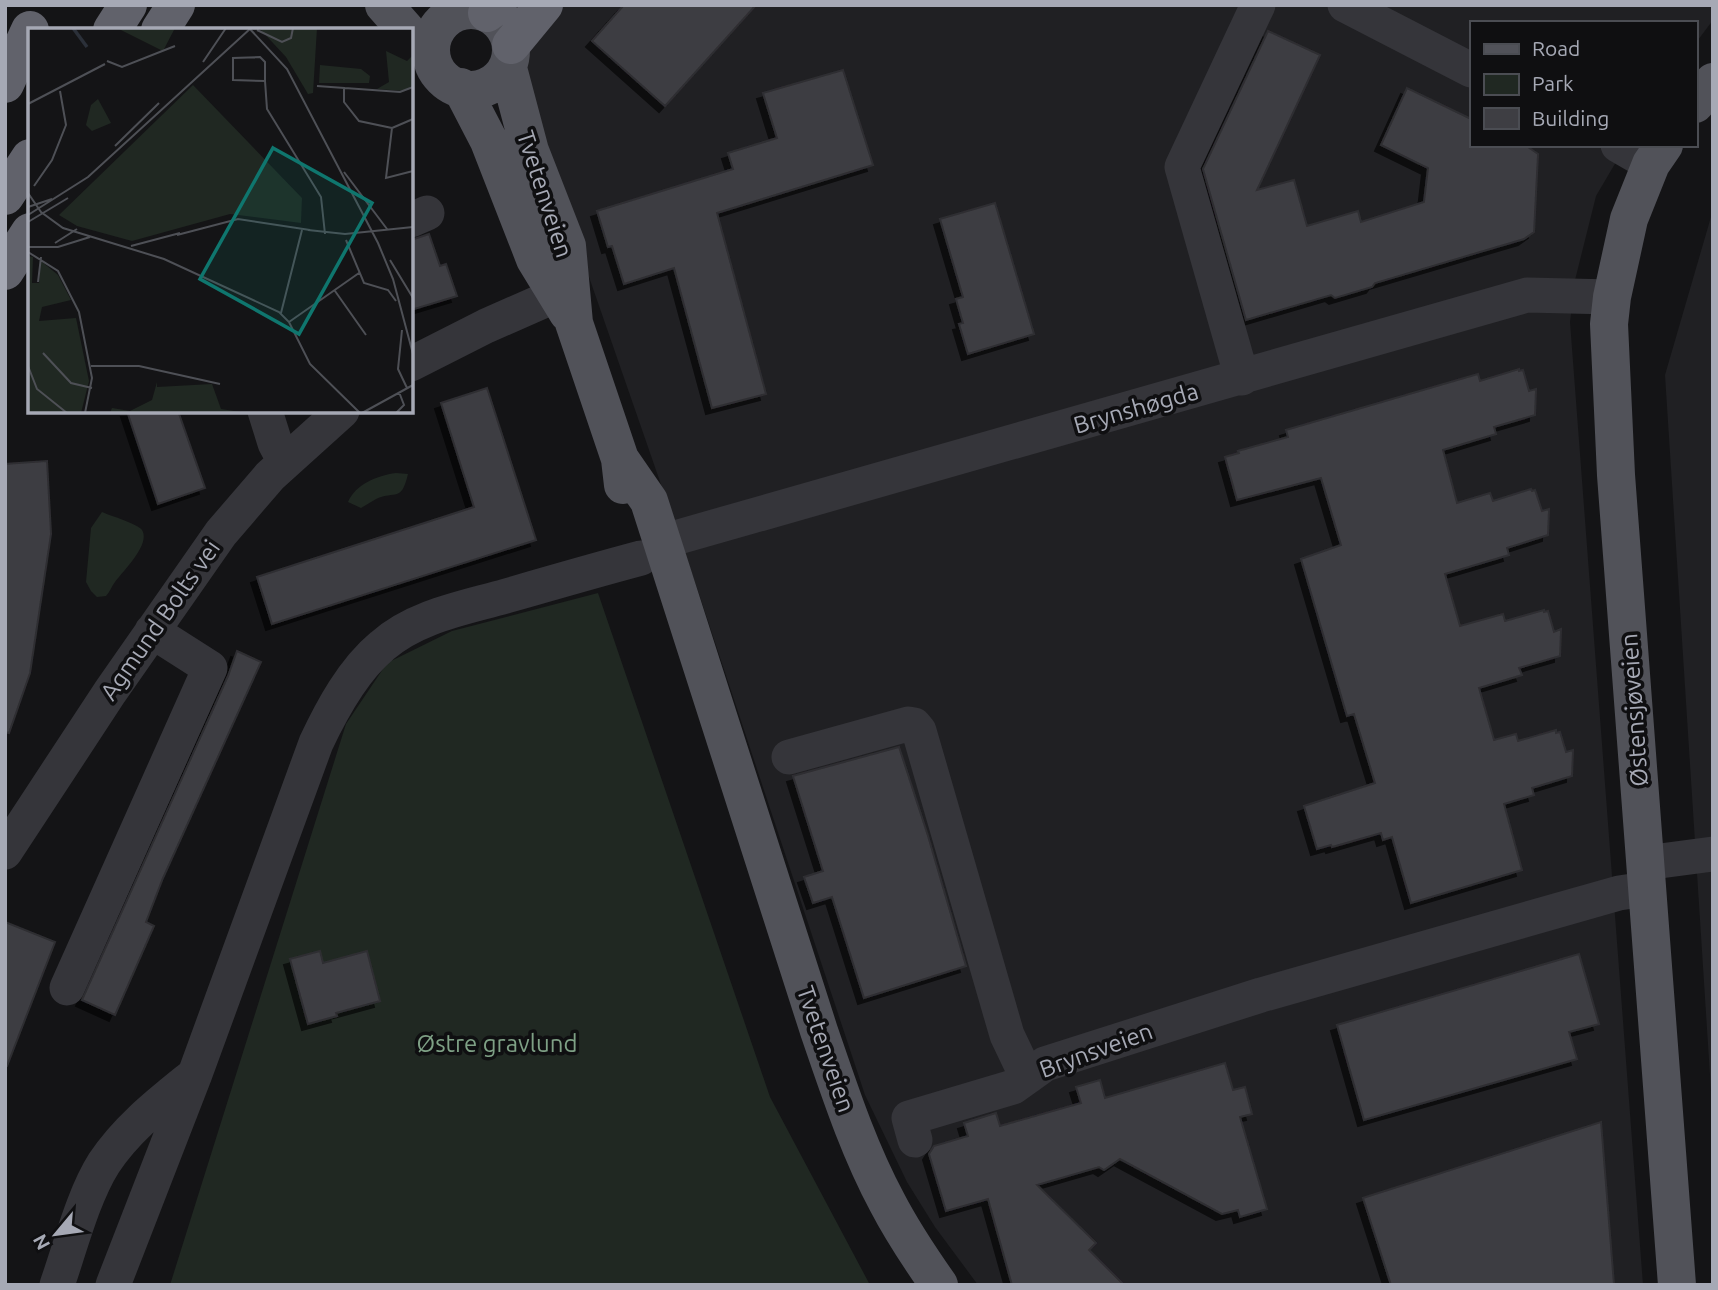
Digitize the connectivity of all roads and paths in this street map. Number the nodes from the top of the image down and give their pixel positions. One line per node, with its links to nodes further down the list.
1 (41, 5): 9 (highway)
2 (128, 5): 10 (highway)
3 (176, 5): 11 (highway)
4 (384, 5): 12 (main road)
5 (544, 5): 15 (highway)
6 (1258, 5): 30 (street)
7 (1345, 5): 16 (street)
8 (472, 9): 14 (main road); 15 (main road, Tvetenveien)
9 (31, 28)
10 (113, 28)
11 (161, 28)
12 (405, 28)
13 (28, 34): 18 (highway)
14 (416, 40): 19 (main road)
15 (509, 56): 19 (main road); 28 (main road, Tvetenveien)
16 (1470, 69)
17 (1713, 82): 20 (main road)
18 (5, 84)
19 (461, 88): 28 (main road, Tvetenveien)
20 (1697, 102)
21 (1626, 147): 22 (street)
22 (1658, 155): 27 (main road, Østensjøveien)
23 (28, 161): 24 (highway)
24 (5, 196)
25 (28, 235): 26 (highway)
26 (5, 271)
27 (1612, 297): 30 (street, Brynshøgda); 39 (main road, Østensjøveien)
28 (567, 302): 29 (street); 34 (main road, Tvetenveien)
29 (413, 363)
30 (1242, 378): 34 (street, Brynshøgda)
31 (266, 413): 33 (street)
32 (339, 413): 33 (street, Agmund Bolts vei)
33 (285, 462): 35 (street, Agmund Bolts vei)
34 (651, 550): 41 (street, Brynshøgda); 46 (main road, Tvetenveien)
35 (152, 631): 37 (street, Agmund Bolts vei); 40 (street)
36 (789, 757): 42 (street, Brynsveien)
37 (5, 852)
38 (1713, 854): 39 (street, Brynsveien)
39 (1646, 876): 42 (street, Brynsveien); 47 (main road, Østensjøveien)
40 (67, 988)
41 (195, 1074): 44 (street); 45 (street, Brynshøgda)
42 (1027, 1077): 43 (street)
43 (915, 1140)
44 (57, 1285)
45 (113, 1285)
46 (939, 1285)
47 (1676, 1285)

